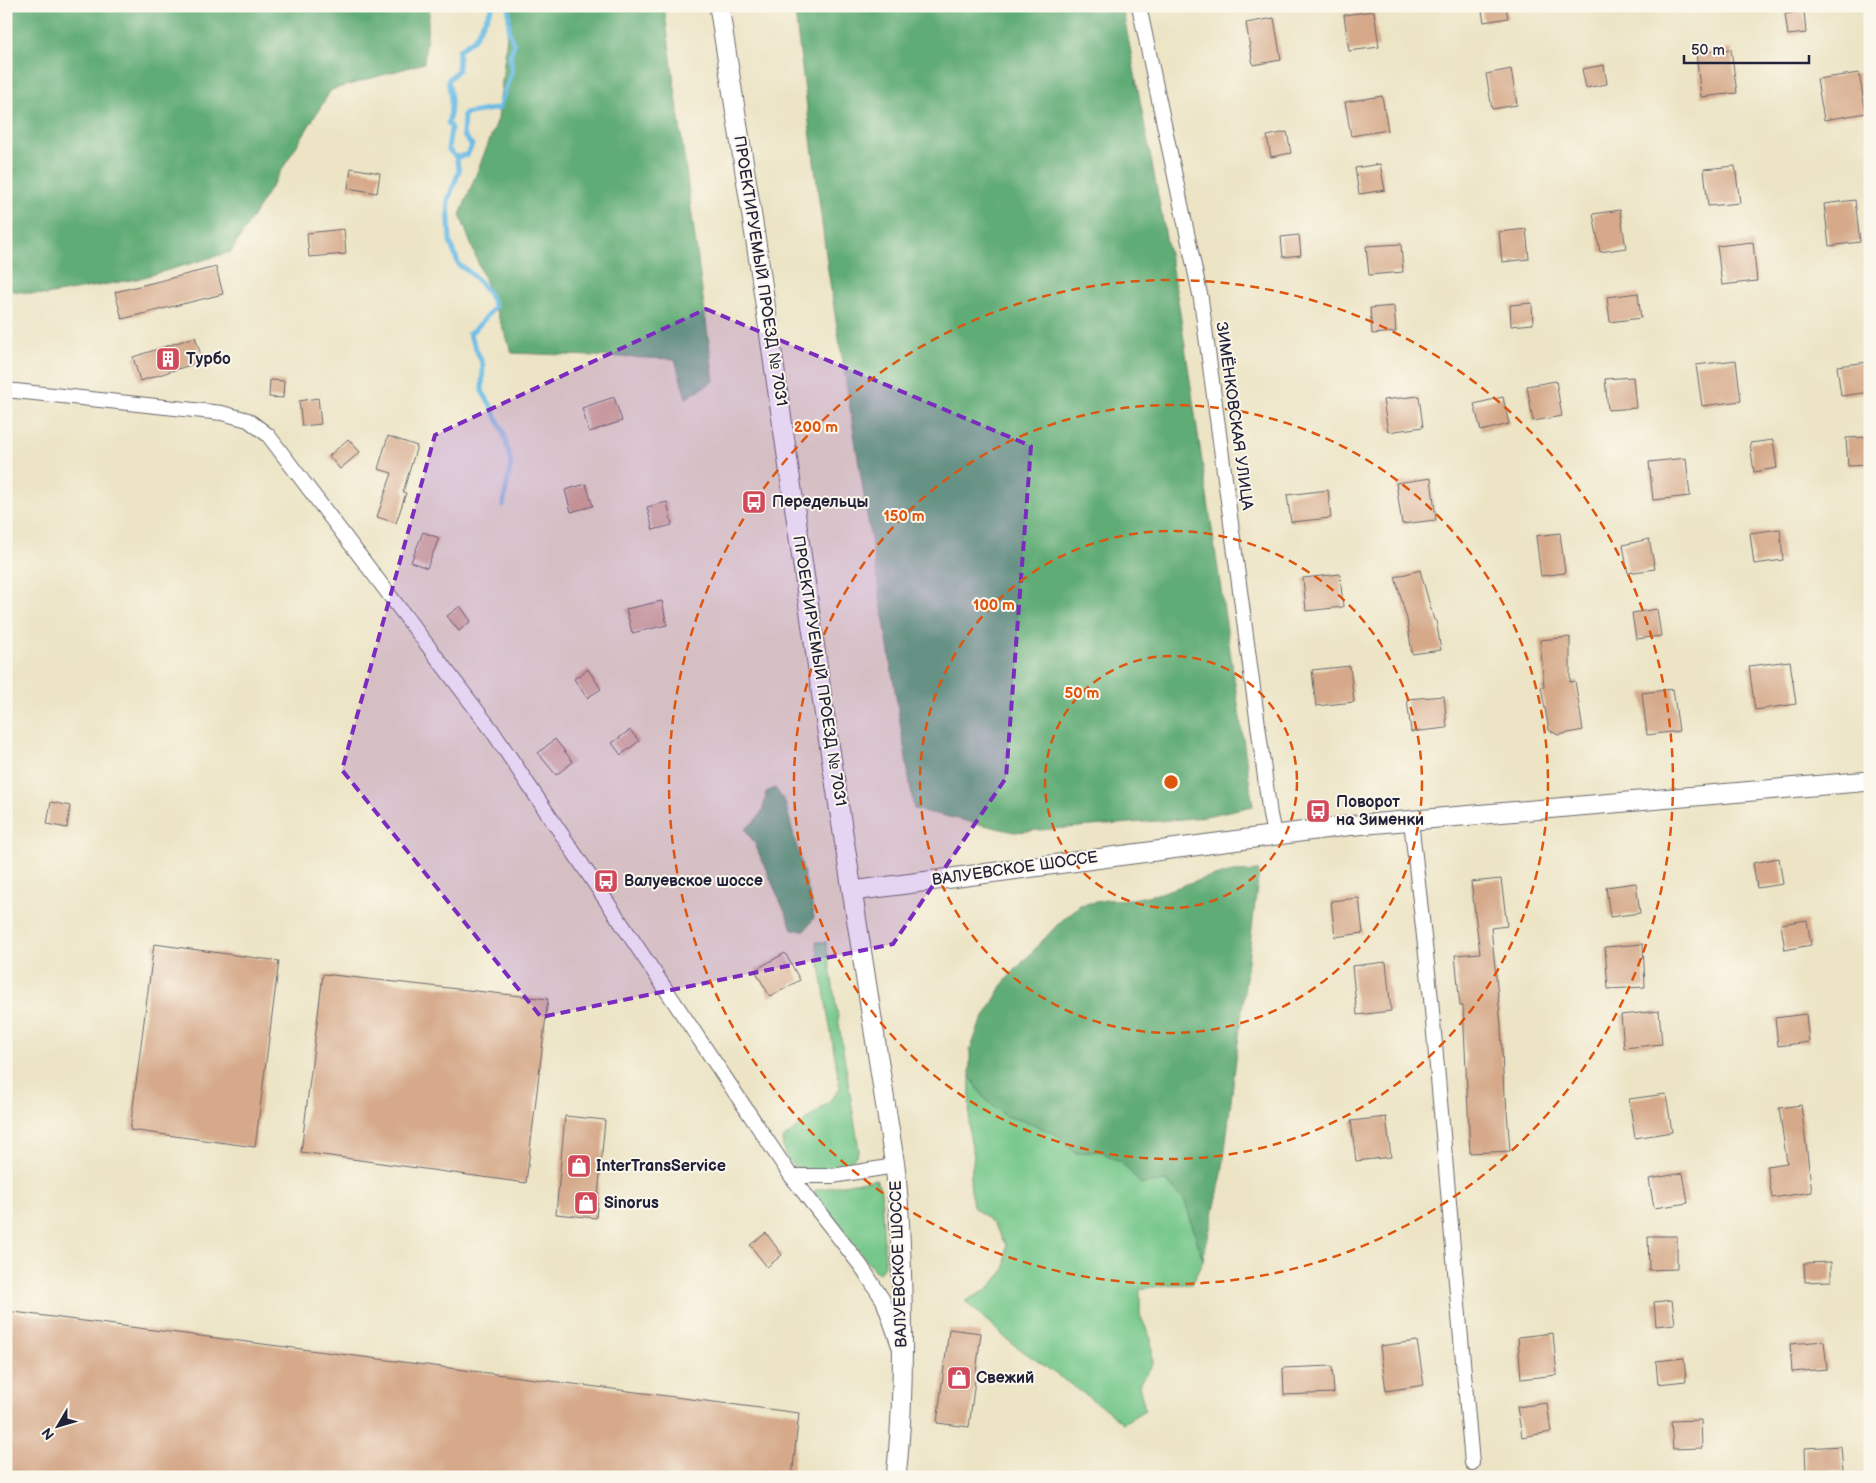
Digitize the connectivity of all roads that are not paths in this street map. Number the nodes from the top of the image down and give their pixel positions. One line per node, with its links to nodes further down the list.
1 (719, 6): 7 (main road, ПРОЕКТИРУЕМЫЙ ПРОЕЗД № 7031)
2 (1140, 6): 6 (street, ЗИМЁНКОВСКАЯ УЛИЦА)
3 (6, 390): 9 (street)
4 (1870, 781): 5 (main road, ВАЛУЕВСКОЕ ШОССЕ)
5 (1411, 821): 6 (main road, ВАЛУЕВСКОЕ ШОССЕ); 11 (street)
6 (1274, 834): 7 (main road, ВАЛУЕВСКОЕ ШОССЕ)
7 (853, 891): 8 (main road, ВАЛУЕВСКОЕ ШОССЕ)
8 (895, 1166): 9 (street); 10 (main road, ВАЛУЕВСКОЕ ШОССЕ)
9 (791, 1176): 10 (street)
10 (903, 1356): 12 (main road, ВАЛУЕВСКОЕ ШОССЕ)
11 (1472, 1463)
12 (896, 1477)

